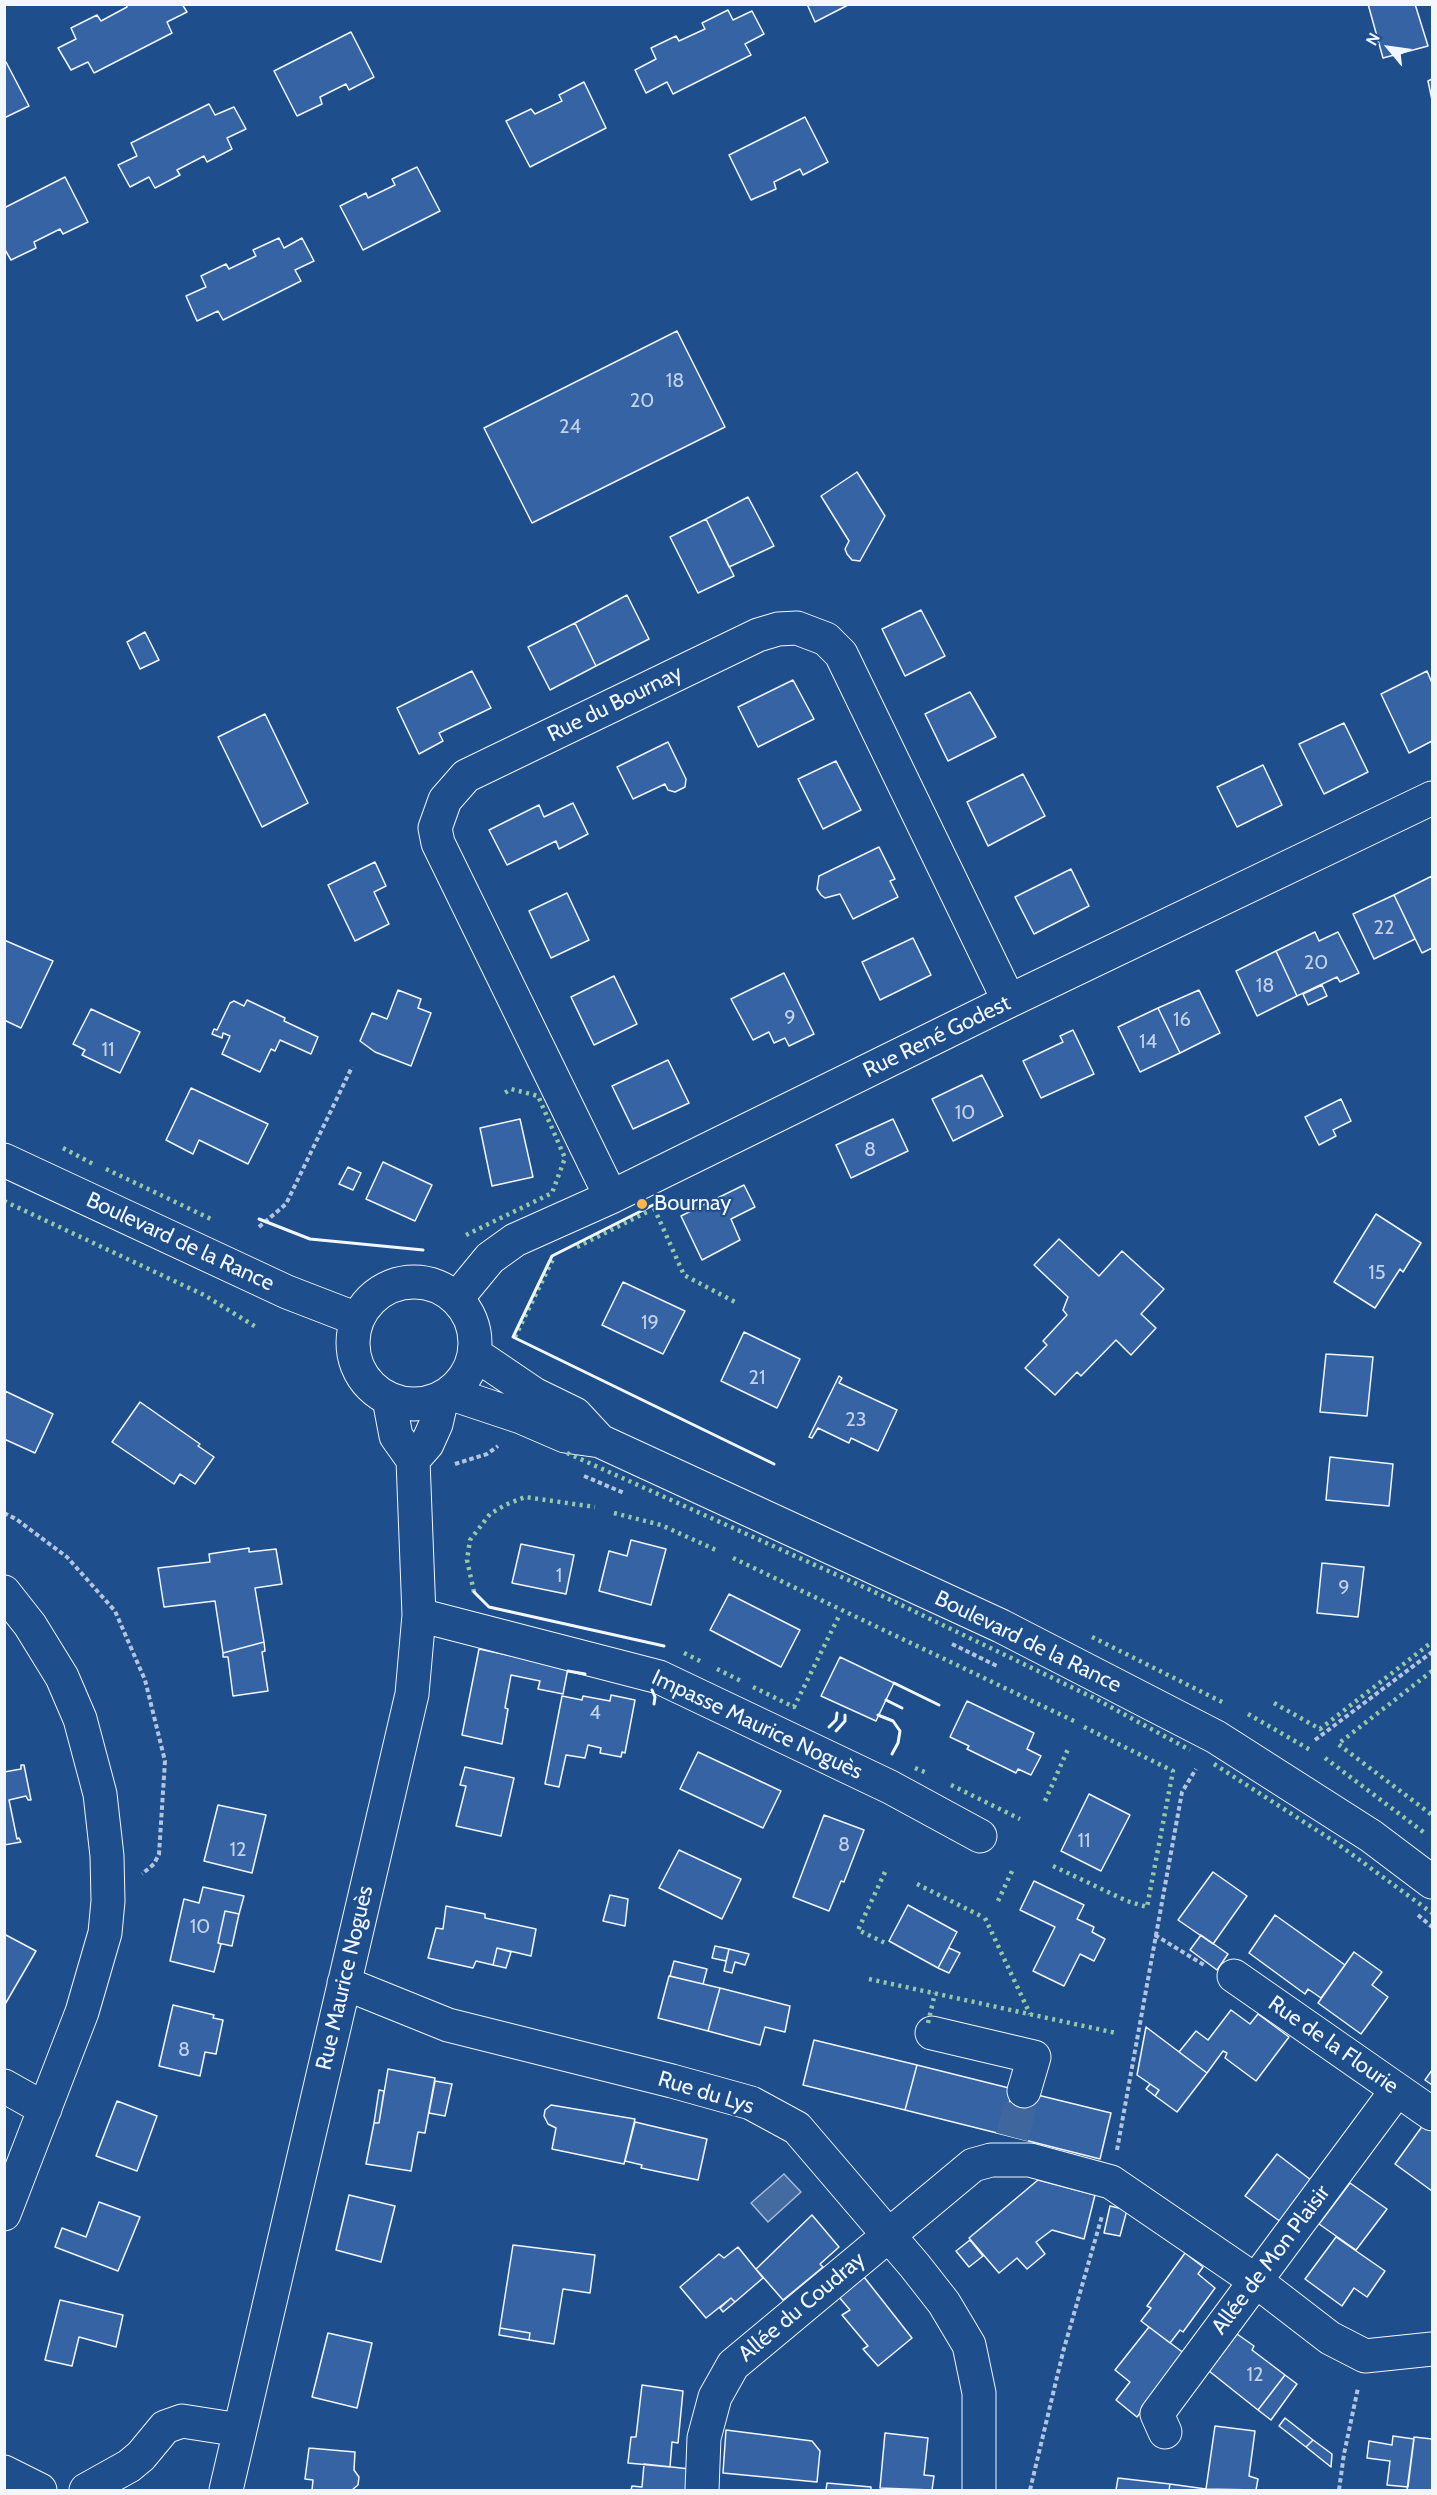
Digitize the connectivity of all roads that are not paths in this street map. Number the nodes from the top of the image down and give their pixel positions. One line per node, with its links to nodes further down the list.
1 (1432, 798): 2 (street, Rue René Godest)
2 (1009, 1001): 4 (street, Rue René Godest); 4 (street, Rue du Bournay)
3 (4, 1160): 6 (street, Boulevard de la Rance)
4 (611, 1197): 5 (street, Rue René Godest)
5 (457, 1298): 6 (street); 7 (street)
6 (357, 1319): 9 (street)
7 (475, 1354): 8 (street); 10 (street, Boulevard de la Rance)
8 (445, 1395): 9 (street); 10 (street, Boulevard de la Rance); 11 (street)
9 (389, 1399): 11 (street)
10 (600, 1441): 15 (street, Boulevard de la Rance)
11 (413, 1460): 13 (street, Rue Maurice Noguès)
12 (4, 1592): 22 (street)
13 (419, 1615): 14 (street, Impasse Maurice Noguès); 17 (street, Rue Maurice Noguès)
14 (980, 1836)
15 (1432, 1882)
16 (1234, 1976): 20 (street, Rue de la Flourie)
17 (344, 1983): 25 (street, Rue du Lys); 28 (street, Rue Maurice Noguès)
18 (932, 2033): 21 (street)
19 (4, 2086): 22 (street)
20 (1397, 2090): 23 (street, Rue de la Flourie); 26 (street, Allée de Mon Plaisir)
21 (1024, 2091)
22 (45, 2109): 24 (street)
23 (1432, 2114)
24 (4, 2214)
25 (890, 2234): 26 (street, Allée du Coudray); 34 (street, Allée du Coudray); 35 (street, Rue du Lys)
26 (1256, 2282): 27 (street); 29 (street, Allée de Mon Plaisir)
27 (1432, 2349)
28 (240, 2430): 32 (street); 33 (street, Rue Maurice Noguès)
29 (1165, 2432)
30 (4, 2472): 31 (street)
31 (40, 2490)
32 (86, 2490)
33 (226, 2490)
34 (702, 2490)
35 (979, 2490)

